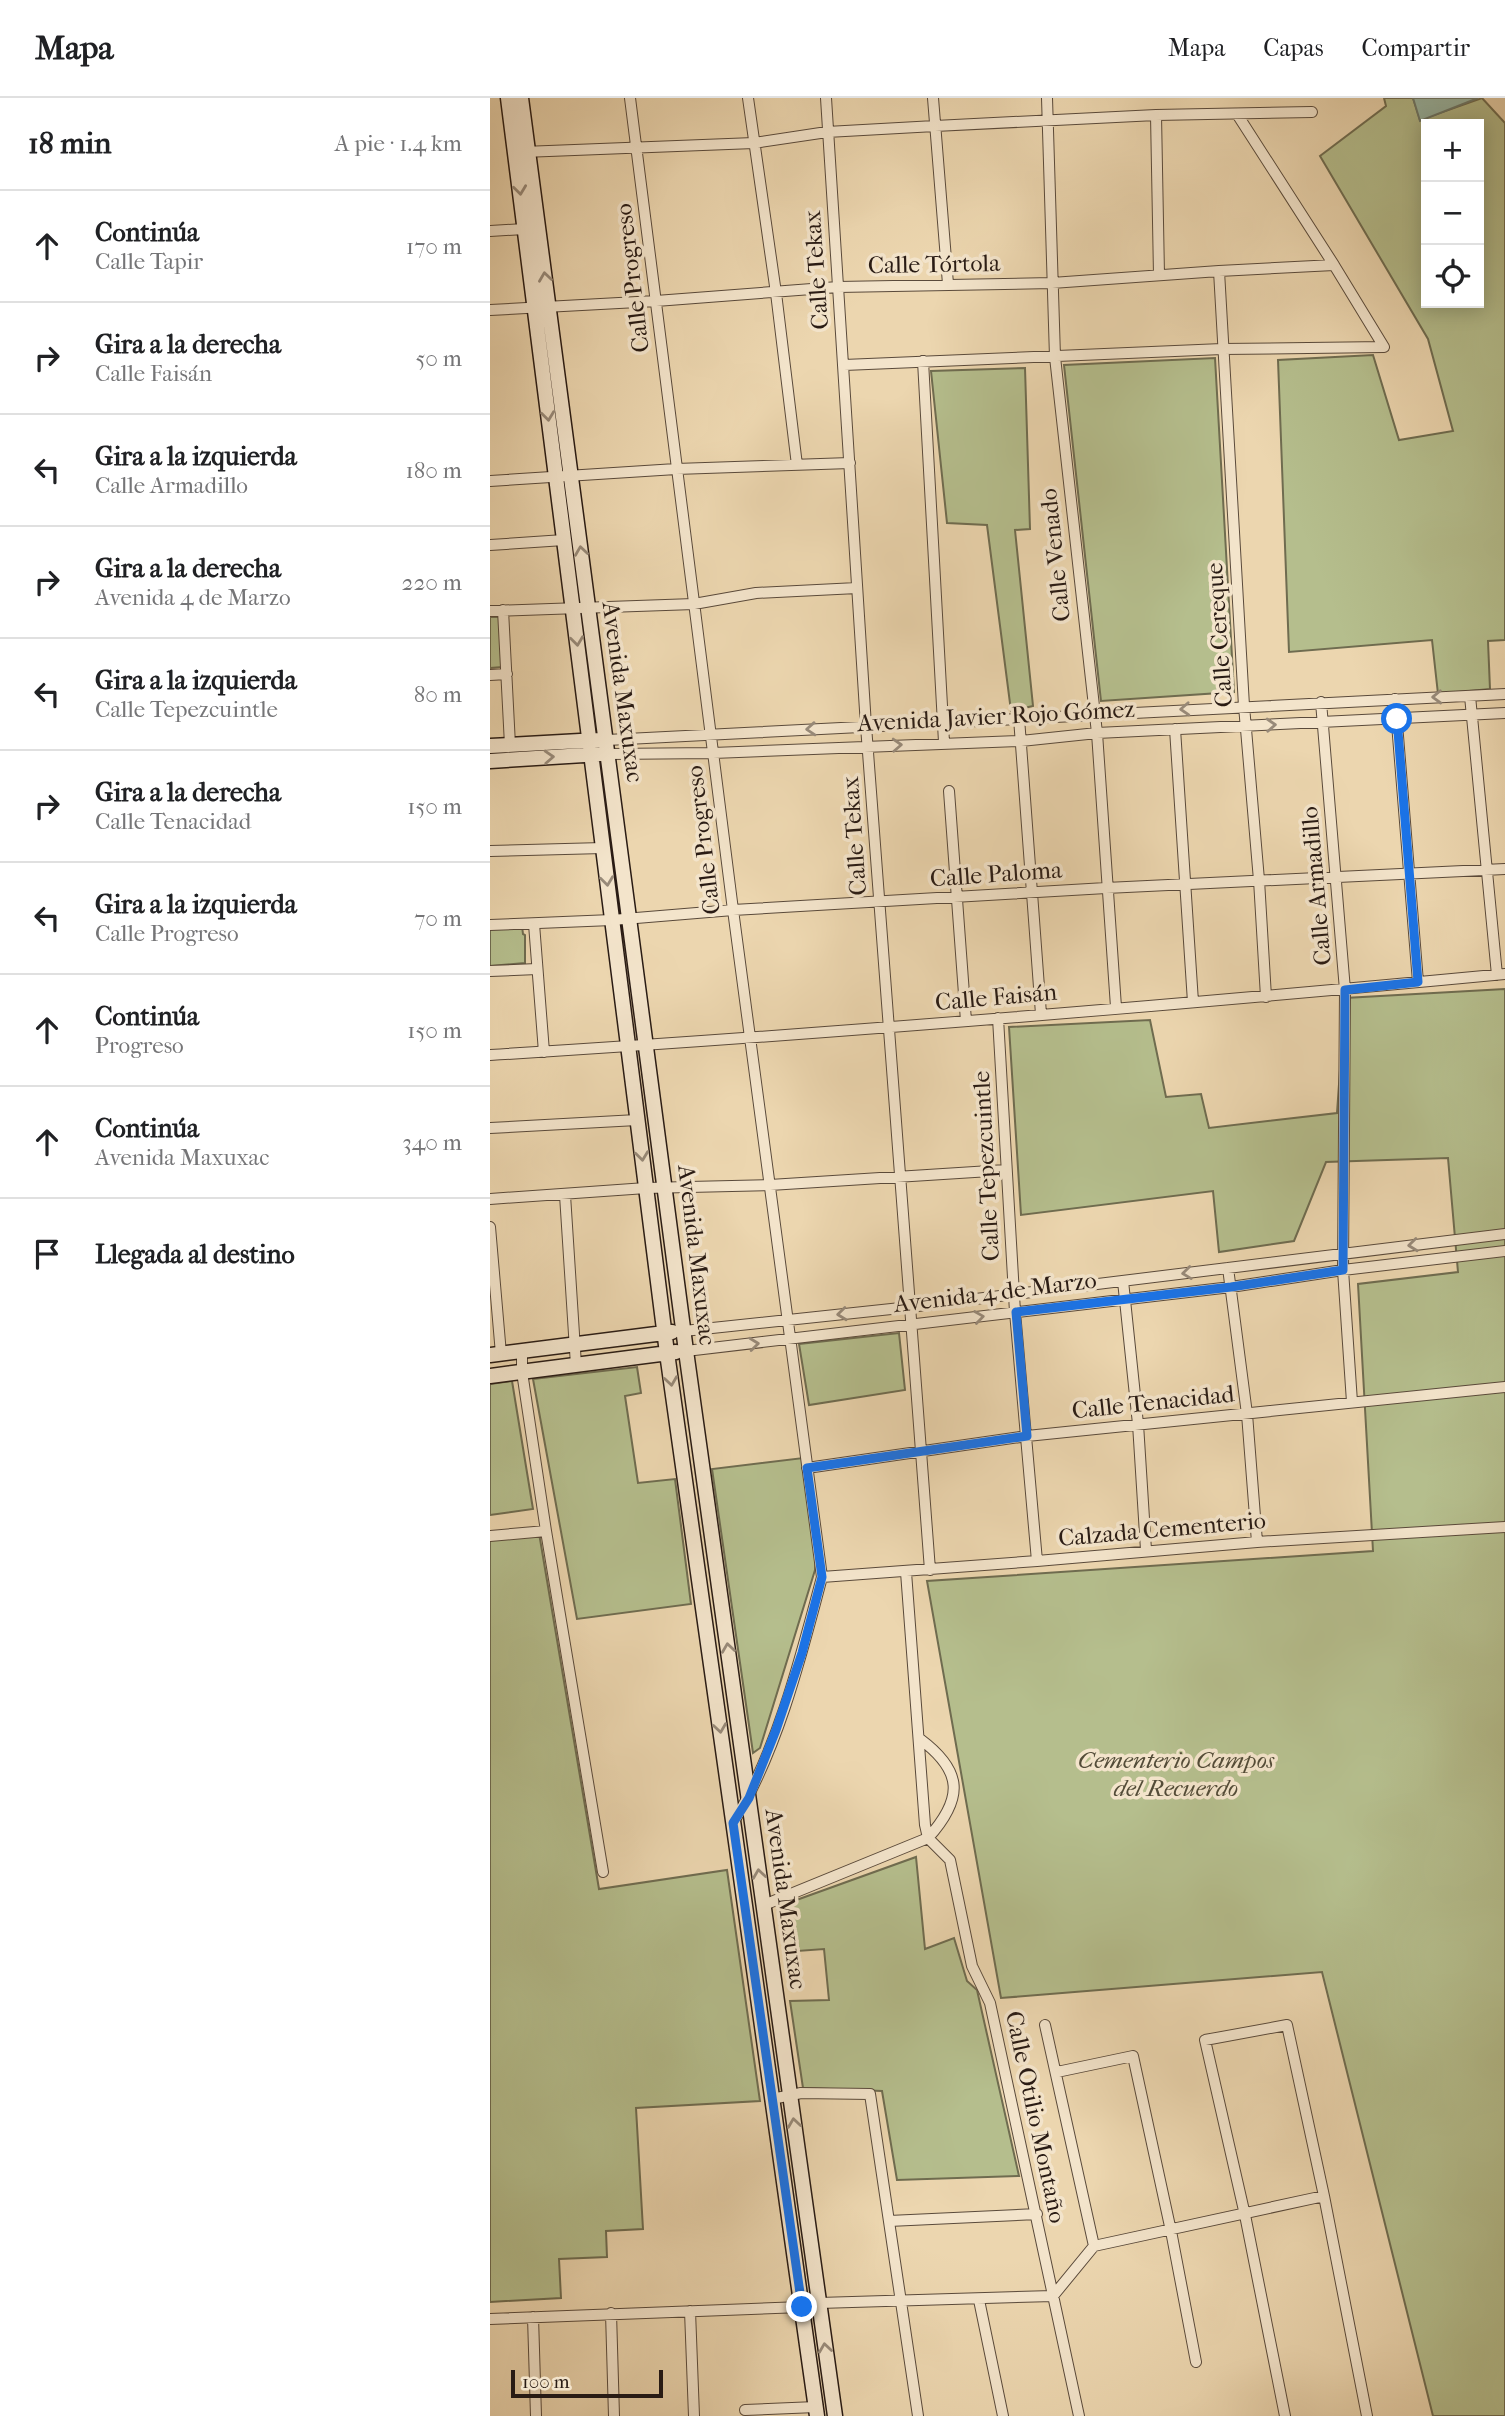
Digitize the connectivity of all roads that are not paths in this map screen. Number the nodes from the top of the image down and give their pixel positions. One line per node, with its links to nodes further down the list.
1 (508, 98): 16 (main road, Avenida Maxuxac)
2 (521, 98): 16 (main road, Avenida Maxuxac)
3 (631, 98): 15 (street, Calle Progreso)
4 (748, 98): 14 (street)
5 (826, 98): 13 (street, Calle Tekax)
6 (933, 98): 12 (street)
7 (1047, 98): 11 (street, Calle Venado)
8 (1312, 112): 9 (street)
9 (1237, 114): 10 (street); 19 (street)
10 (1156, 115): 11 (street); 21 (street)
11 (1048, 121): 12 (street); 22 (street, Calle Venado)
12 (935, 126): 13 (street); 23 (street)
13 (827, 132): 14 (street); 24 (street, Calle Tekax)
14 (754, 143): 15 (street); 25 (street)
15 (637, 148): 16 (street); 26 (street, Calle Progreso)
16 (522, 152): 17 (main road, Avenida Maxuxac, one-way to 17); 27 (main road, Avenida Maxuxac, one-way to 16)
17 (524, 229): 18 (street); 27 (main road, Avenida Maxuxac)
18 (490, 230)
19 (1334, 265): 20 (street, Calle Tórtola); 29 (street)
20 (1219, 271): 21 (street, Calle Tórtola); 29 (street, Calle Cereque)
21 (1159, 275): 22 (street, Calle Tórtola)
22 (1052, 283): 23 (street, Calle Tórtola); 30 (street, Calle Venado)
23 (947, 284): 24 (street, Calle Tórtola)
24 (838, 287): 25 (street, Calle Tórtola); 32 (street, Calle Tekax)
25 (776, 292): 26 (street, Calle Tórtola); 34 (street)
26 (656, 302): 27 (street, Calle Tórtola); 35 (street, Calle Progreso)
27 (542, 307): 28 (street, Calle Tórtola); 36 (main road, Avenida Maxuxac); 37 (main road, Avenida Maxuxac, one-way to 37)
28 (490, 310)
29 (1222, 349): 30 (street); 55 (street, Calle Cereque)
30 (1055, 357): 31 (street); 57 (street, Calle Venado)
31 (923, 360): 32 (street); 61 (street)
32 (844, 365): 33 (street, Calle Tekax)
33 (850, 463): 34 (street); 41 (street, Calle Tekax)
34 (797, 465): 35 (street)
35 (676, 469): 36 (street); 42 (street, Calle Progreso)
36 (571, 476): 37 (street); 43 (main road, Avenida Maxuxac, one-way to 36)
37 (556, 477): 38 (street); 39 (main road, Avenida Maxuxac)
38 (490, 481)
39 (564, 540): 40 (street); 44 (main road, Avenida Maxuxac)
40 (490, 545)
41 (857, 588): 42 (street); 63 (street, Calle Tekax)
42 (694, 604): 43 (street); 67 (street, Calle Progreso)
43 (589, 607): 44 (street); 49 (main road, Avenida Maxuxac)
44 (572, 608): 46 (street); 50 (main road, Avenida Maxuxac, one-way to 50)
45 (490, 611): 46 (street)
46 (503, 611): 47 (street)
47 (507, 674): 48 (street); 70 (street)
48 (490, 675)
49 (600, 687): 50 (main road); 73 (main road, Avenida Maxuxac)
50 (583, 690): 74 (main road, Avenida Maxuxac)
51 (1505, 694): 52 (street, Avenida Javier Rojo Gómez)
52 (1471, 696): 53 (street, Avenida Javier Rojo Gómez, one-way to 53); 58 (street)
53 (1395, 699): 54 (street, Avenida Javier Rojo Gómez); 60 (street)
54 (1321, 702): 55 (street, Avenida Javier Rojo Gómez); 62 (street, Calle Armadillo)
55 (1244, 706): 57 (street, Avenida Javier Rojo Gómez, one-way to 57); 64 (street, Calle Cereque)
56 (1505, 713): 58 (street, Avenida Javier Rojo Gómez)
57 (1093, 714): 59 (street, Avenida Javier Rojo Gómez); 66 (street, Calle Venado)
58 (1472, 715): 60 (street, Avenida Javier Rojo Gómez); 83 (street)
59 (1018, 718): 61 (street, Avenida Javier Rojo Gómez); 68 (street)
60 (1397, 719): 62 (street, Avenida Javier Rojo Gómez); 84 (street)
61 (944, 723): 63 (street, Avenida Javier Rojo Gómez); 69 (street)
62 (1322, 723): 64 (street, Avenida Javier Rojo Gómez, one-way to 62); 85 (street, Calle Armadillo)
63 (866, 726): 67 (street, Avenida Javier Rojo Gómez, one-way to 67); 72 (street, Calle Tekax)
64 (1246, 726): 65 (street, Avenida Javier Rojo Gómez); 86 (street, Calle Cereque)
65 (1175, 729): 66 (street, Avenida Javier Rojo Gómez); 87 (street)
66 (1097, 733): 68 (street, Avenida Javier Rojo Gómez); 88 (street, Calle Venado)
67 (712, 736): 73 (street, Avenida Javier Rojo Gómez); 75 (street, Calle Progreso)
68 (1021, 741): 69 (street, Avenida Javier Rojo Gómez); 89 (street)
69 (944, 742): 72 (street, Avenida Javier Rojo Gómez, one-way to 69)
70 (510, 745): 71 (main road, Avenida Javier Rojo Gómez); 74 (main road, Avenida Javier Rojo Gómez)
71 (490, 746)
72 (868, 746): 75 (street, Avenida Javier Rojo Gómez); 91 (street, Calle Tekax)
73 (608, 747): 74 (main road, Avenida Javier Rojo Gómez); 75 (street, Avenida Javier Rojo Gómez); 78 (main road, Avenida Maxuxac)
74 (590, 748): 76 (main road, Avenida Javier Rojo Gómez, one-way to 74); 79 (main road, Avenida Maxuxac)
75 (713, 753): 92 (street, Calle Progreso)
76 (490, 761)
77 (948, 791): 90 (street)
78 (614, 798): 79 (main road); 93 (main road, Avenida Maxuxac)
79 (597, 801): 80 (main road, Avenida Maxuxac)
80 (603, 848): 81 (street); 94 (main road, Avenida Maxuxac, one-way to 94)
81 (490, 851)
82 (1505, 869): 83 (street, Calle Paloma)
83 (1488, 870): 84 (street, Calle Paloma); 99 (street)
84 (1409, 873): 85 (street, Calle Paloma); 100 (street)
85 (1337, 875): 86 (street, Calle Paloma); 101 (street, Calle Armadillo)
86 (1259, 880): 87 (street, Calle Paloma); 102 (street, Calle Cereque)
87 (1185, 884): 88 (street, Calle Paloma); 103 (street)
88 (1106, 888): 89 (street, Calle Paloma); 104 (street, Calle Venado)
89 (1031, 893): 90 (street, Calle Paloma); 105 (street)
90 (958, 898): 91 (street, Calle Paloma); 107 (street)
91 (880, 902): 92 (street, Calle Paloma); 108 (street, Calle Tekax)
92 (733, 910): 93 (street, Calle Paloma); 109 (street, Calle Progreso)
93 (630, 917): 94 (street, Calle Paloma); 110 (main road, Avenida Maxuxac)
94 (612, 920): 95 (street, Calle Paloma); 111 (main road, Avenida Maxuxac)
95 (534, 924): 96 (street, Calle Paloma); 97 (street)
96 (490, 925)
97 (537, 969): 98 (street); 112 (street)
98 (490, 971)
99 (1501, 974): 100 (street, Calle Faisán)
100 (1418, 982): 101 (street, Calle Faisán)
101 (1345, 990): 102 (street, Calle Faisán); 127 (street, Calle Armadillo)
102 (1266, 997): 103 (street, Calle Faisán)
103 (1193, 1002): 104 (street, Calle Faisán)
104 (1116, 1007): 105 (street, Calle Faisán)
105 (1041, 1014): 106 (street, Calle Faisán)
106 (998, 1018): 107 (street, Calle Faisán); 116 (street, Calle Tepezcuintle)
107 (966, 1021): 108 (street, Calle Faisán)
108 (890, 1027): 109 (street, Calle Faisán); 117 (street, Calle Tekax)
109 (750, 1037): 110 (street, Calle Faisán); 118 (street, Calle Progreso)
110 (647, 1046): 111 (street, Calle Faisán); 119 (main road, Avenida Maxuxac)
111 (628, 1047): 112 (street, Calle Faisán); 114 (main road, Avenida Maxuxac)
112 (544, 1052): 113 (street, Calle Faisán)
113 (490, 1055)
114 (638, 1120): 115 (street); 120 (main road, Avenida Maxuxac, one-way to 120)
115 (490, 1128)
116 (1006, 1170): 117 (street); 134 (street, Calle Tepezcuintle)
117 (900, 1177): 118 (street); 136 (street, Calle Tekax)
118 (770, 1185): 119 (street); 138 (street, Calle Progreso)
119 (665, 1187): 120 (street); 140 (main road, Avenida Maxuxac)
120 (646, 1188): 121 (street); 141 (main road, Avenida Maxuxac)
121 (565, 1195): 122 (street); 143 (street)
122 (490, 1199)
123 (490, 1227): 129 (street)
124 (1505, 1234): 125 (street, Avenida 4 de Marzo)
125 (1443, 1241): 127 (street, Avenida 4 de Marzo, one-way to 127); 128 (street)
126 (1505, 1251): 128 (street, Avenida 4 de Marzo)
127 (1343, 1252): 130 (street, Avenida 4 de Marzo); 131 (street, Calle Armadillo)
128 (1446, 1258): 131 (street, Avenida 4 de Marzo)
129 (491, 1268): 147 (street)
130 (1228, 1268): 132 (street, Avenida 4 de Marzo, one-way to 132); 133 (street)
131 (1343, 1270): 133 (street, Avenida 4 de Marzo); 152 (street, Calle Armadillo)
132 (1123, 1281): 134 (street, Avenida 4 de Marzo); 135 (street)
133 (1231, 1287): 135 (street, Avenida 4 de Marzo); 153 (street)
134 (1014, 1294): 136 (street, Avenida 4 de Marzo); 137 (street, Calle Tepezcuintle)
135 (1125, 1299): 137 (street, Avenida 4 de Marzo); 154 (street)
136 (910, 1307): 138 (street, Avenida 4 de Marzo, one-way to 138); 139 (street, Calle Tekax)
137 (1016, 1312): 139 (street, Avenida 4 de Marzo, one-way to 137); 155 (street, Calle Tepezcuintle)
138 (787, 1320): 140 (street, Avenida 4 de Marzo); 142 (street, Calle Progreso)
139 (911, 1326): 142 (street, Avenida 4 de Marzo); 156 (street, Calle Tekax)
140 (684, 1331): 141 (main road, Avenida 4 de Marzo); 145 (main road, Avenida Maxuxac)
141 (665, 1333): 143 (main road, Avenida 4 de Marzo); 146 (main road, Avenida Maxuxac)
142 (789, 1340): 145 (street, Avenida 4 de Marzo, one-way to 142); 157 (street, Calle Progreso)
143 (575, 1345): 144 (main road, Avenida 4 de Marzo); 148 (street)
144 (522, 1351): 147 (main road, Avenida 4 de Marzo); 149 (street)
145 (687, 1351): 146 (main road, Avenida 4 de Marzo); 168 (main road, Avenida Maxuxac, one-way to 145)
146 (667, 1353): 148 (main road, Avenida 4 de Marzo); 169 (main road, Avenida Maxuxac, one-way to 169)
147 (495, 1355)
148 (576, 1365): 149 (main road, Avenida 4 de Marzo)
149 (522, 1372): 150 (main road, Avenida 4 de Marzo); 159 (street)
150 (490, 1376)
151 (1505, 1387): 152 (street, Calle Tenacidad)
152 (1352, 1402): 153 (street, Calle Tenacidad)
153 (1247, 1414): 154 (street, Calle Tenacidad); 161 (street)
154 (1138, 1424): 155 (street, Calle Tenacidad); 162 (street)
155 (1027, 1436): 156 (street, Calle Tenacidad); 163 (street, Calle Tepezcuintle)
156 (922, 1451): 157 (street, Calle Tenacidad); 164 (street, Calle Tekax)
157 (807, 1468): 166 (street, Calle Progreso)
158 (1505, 1527): 161 (street, Calzada Cementerio)
159 (546, 1531): 160 (street); 171 (street)
160 (490, 1536)
161 (1257, 1542): 162 (street, Calzada Cementerio)
162 (1146, 1550): 163 (street, Calzada Cementerio)
163 (1037, 1561): 164 (street, Calzada Cementerio)
164 (930, 1570): 165 (street, Calzada Cementerio)
165 (906, 1572): 166 (street, Calzada Cementerio); 167 (street)
166 (822, 1577): 168 (street)
167 (920, 1739): 170 (street); 170 (street)
168 (749, 1798): 169 (street); 172 (main road, Avenida Maxuxac, one-way to 168)
169 (733, 1823): 176 (main road, Avenida Maxuxac)
170 (928, 1838): 172 (street); 178 (street, Calle Otilio Montaño)
171 (603, 1872)
172 (764, 1905): 175 (main road, Avenida Maxuxac)
173 (1045, 2025): 174 (street)
174 (1057, 2072): 181 (street); 182 (street)
175 (790, 2095): 176 (street); 180 (street); 186 (main road, Avenida Maxuxac, one-way to 175)
176 (772, 2099): 187 (main road, Avenida Maxuxac)
177 (1324, 2196): 179 (street); 179 (street); 203 (street)
178 (1037, 2214): 180 (street); 183 (street, Calle Otilio Montaño)
179 (1245, 2215): 181 (street); 202 (street)
180 (890, 2221): 185 (street)
181 (1171, 2231): 182 (street); 192 (street)
182 (1094, 2246): 183 (street)
183 (1053, 2296): 184 (street); 201 (street, Calle Otilio Montaño)
184 (979, 2300): 185 (street); 200 (street)
185 (900, 2302): 186 (street); 199 (street)
186 (819, 2303): 198 (main road, Avenida Maxuxac, one-way to 186)
187 (802, 2307): 188 (street); 194 (main road, Avenida Maxuxac)
188 (691, 2311): 189 (street); 197 (street)
189 (611, 2312): 190 (street); 196 (street)
190 (533, 2317): 191 (street); 195 (street)
191 (490, 2319)
192 (1195, 2362)
193 (744, 2410): 194 (street)
194 (816, 2412)
195 (536, 2416)
196 (614, 2416)
197 (694, 2416)
198 (835, 2416)
199 (918, 2416)
200 (1003, 2416)
201 (1079, 2416)
202 (1285, 2416)
203 (1367, 2416)

